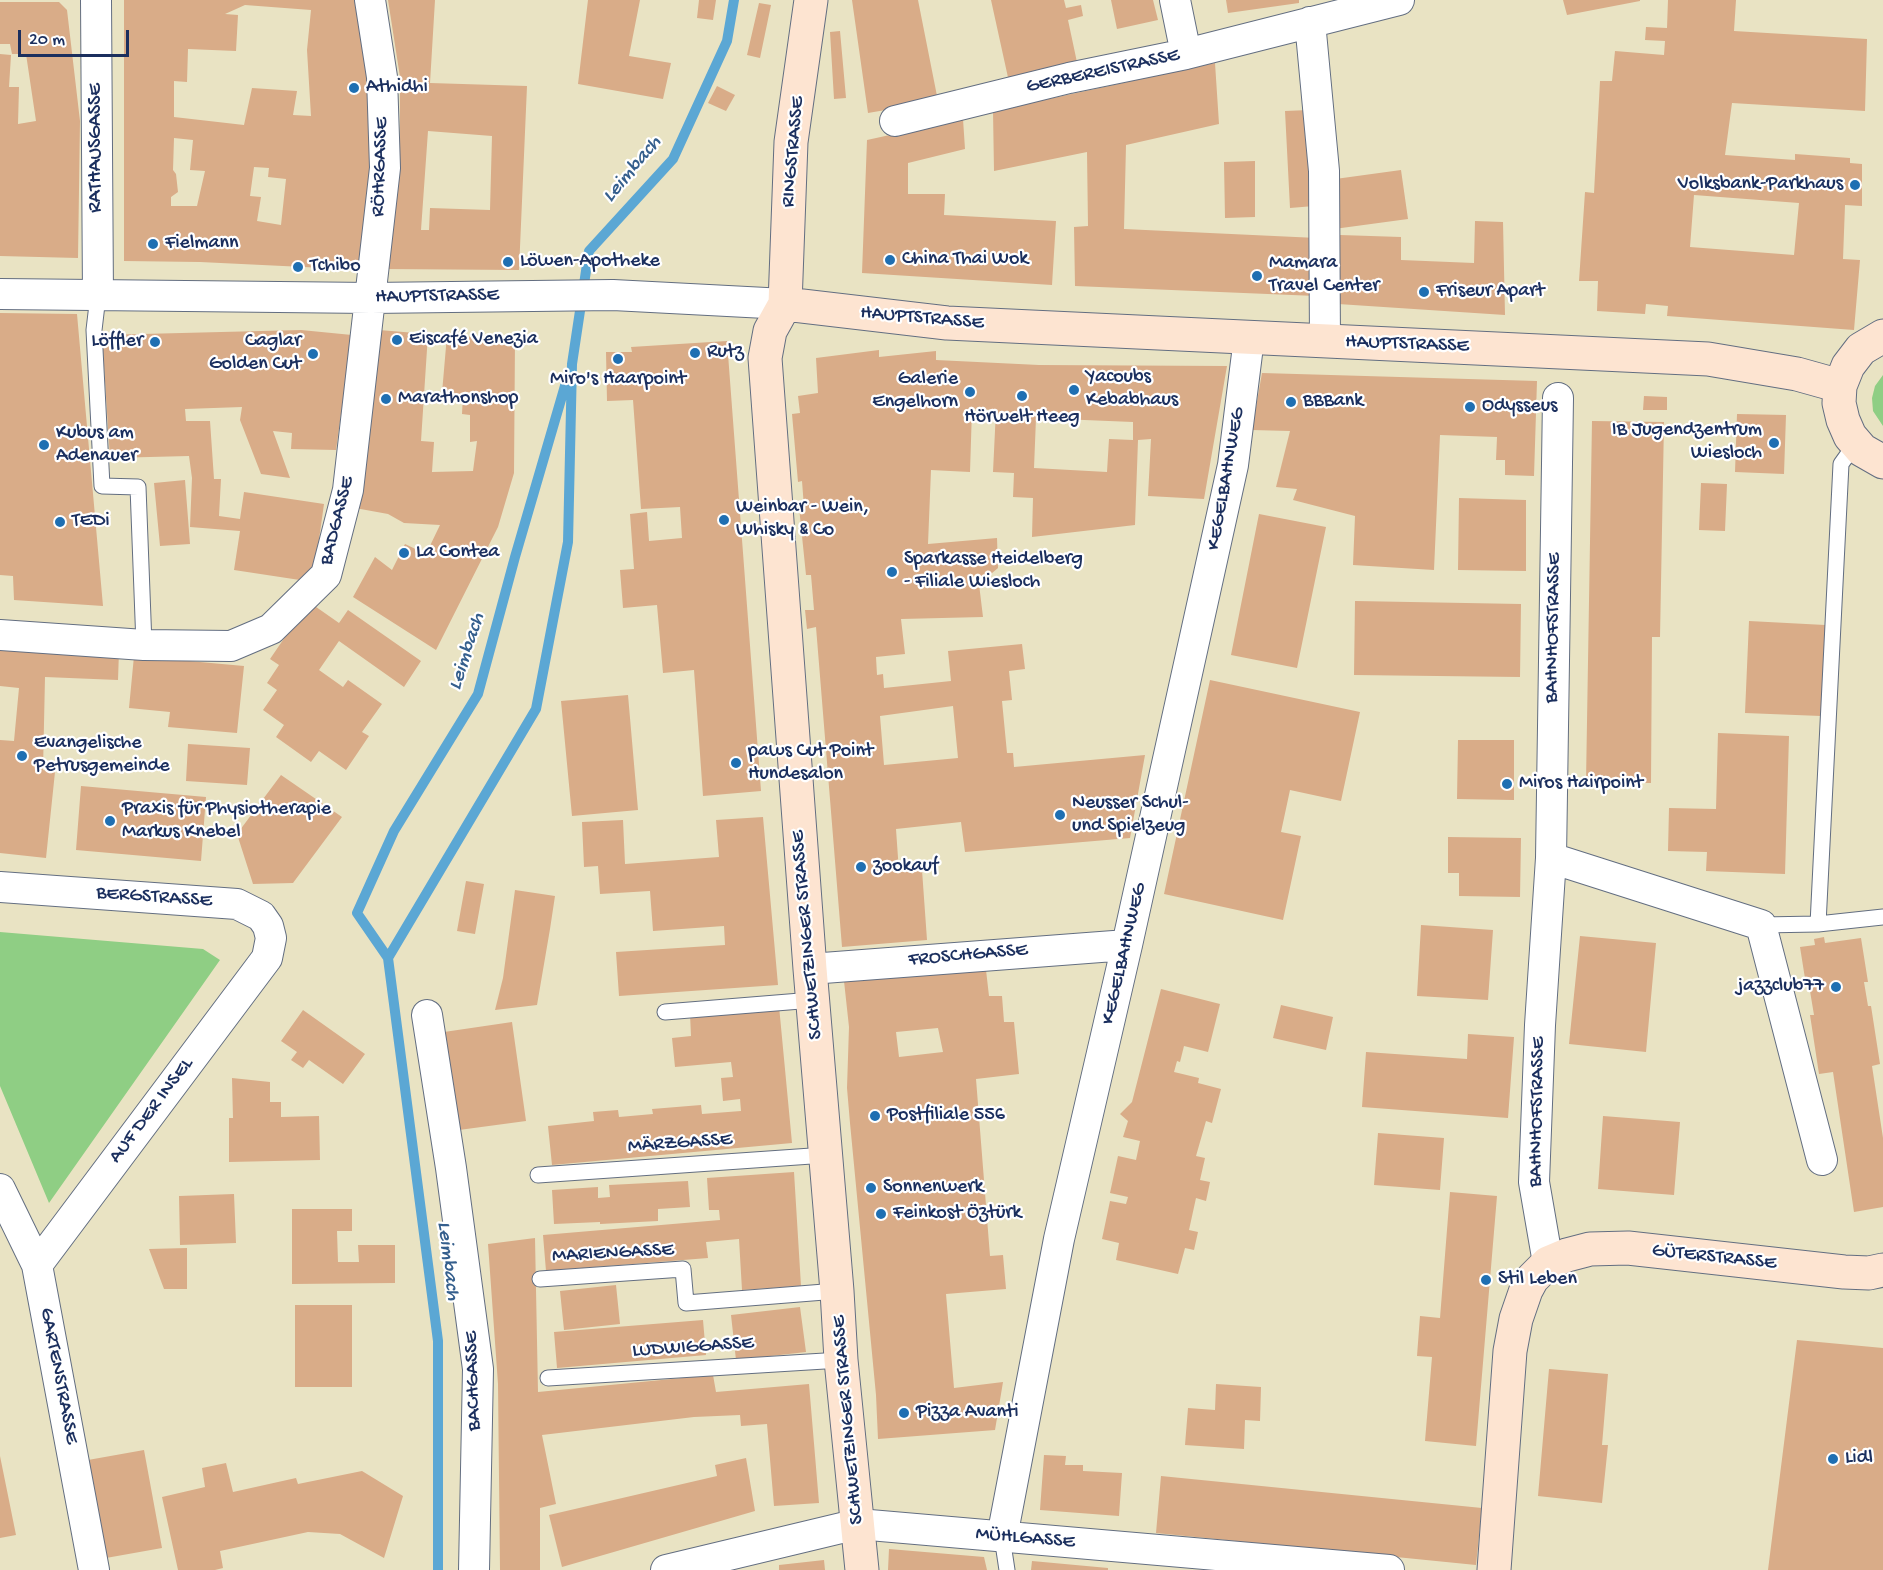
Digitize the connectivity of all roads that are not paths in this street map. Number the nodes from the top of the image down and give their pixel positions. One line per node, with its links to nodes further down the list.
1 (96, 0): 10 (street, RATHAUSGASSE)
2 (370, 0): 12 (street, RÖHRGASSE)
3 (811, 0): 11 (street, RINGSTRASSE)
4 (1175, 0): 7 (street)
5 (1399, 0): 6 (street, GERBEREISTRASSE)
6 (1310, 22): 7 (street, GERBEREISTRASSE); 15 (street)
7 (1186, 54): 8 (street, GERBEREISTRASSE)
8 (895, 121)
9 (0, 294): 10 (street, HAUPTSTRASSE)
10 (98, 296): 12 (street, HAUPTSTRASSE); 21 (lane)
11 (785, 304): 12 (street, HAUPTSTRASSE); 14 (street, HAUPTSTRASSE); 29 (street, SCHWETZINGER STRASSE)
12 (370, 309): 21 (street, BADGASSE)
13 (1883, 336): 16 (street)
14 (1249, 338): 15 (street, HAUPTSTRASSE); 27 (street, KEGELBAHNWEG)
15 (1325, 342): 16 (street, HAUPTSTRASSE)
16 (1840, 386): 18 (street)
17 (1558, 398): 22 (street, BAHNHOFSTRASSE)
18 (1856, 443): 19 (street); 25 (lane)
19 (1883, 462)
20 (0, 635): 21 (street, BADGASSE)
21 (144, 645)
22 (1551, 858): 26 (street); 36 (street, BAHNHOFSTRASSE)
23 (0, 887): 28 (street, BERGSTRASSE)
24 (1883, 917): 25 (lane)
25 (1818, 924): 26 (lane)
26 (1761, 925): 33 (street)
27 (1127, 945): 29 (street, FROSCHGASSE); 44 (street, KEGELBAHNWEG)
28 (267, 958): 37 (street, AUF DER INSEL)
29 (812, 985): 30 (lane, FROSCHGASSE); 32 (street, SCHWETZINGER STRASSE)
30 (665, 1012)
31 (427, 1015): 46 (street, BACHGASSE)
32 (826, 1155): 34 (lane, MÄRZGASSE); 40 (street, SCHWETZINGER STRASSE)
33 (1822, 1160)
34 (538, 1175)
35 (0, 1189): 37 (street, GARTENSTRASSE)
36 (1548, 1263): 38 (street, GÜTERSTRASSE); 51 (street)
37 (37, 1265): 45 (street, GARTENSTRASSE)
38 (1883, 1270)
39 (540, 1279): 40 (lane, MARIENGASSE)
40 (837, 1291): 41 (street, SCHWETZINGER STRASSE)
41 (841, 1360): 42 (lane, LUDWIGGASSE); 43 (street, SCHWETZINGER STRASSE)
42 (548, 1378)
43 (858, 1524): 44 (street, MÜHLGASSE); 47 (street, MÜHLGASSE); 48 (street, SCHWETZINGER STRASSE)
44 (1002, 1537): 49 (lane, KEGELBAHNWEG); 50 (street, MÜHLGASSE)
45 (94, 1570)
46 (474, 1570)
47 (666, 1570)
48 (862, 1570)
49 (1007, 1570)
50 (1389, 1570)
51 (1494, 1570)

